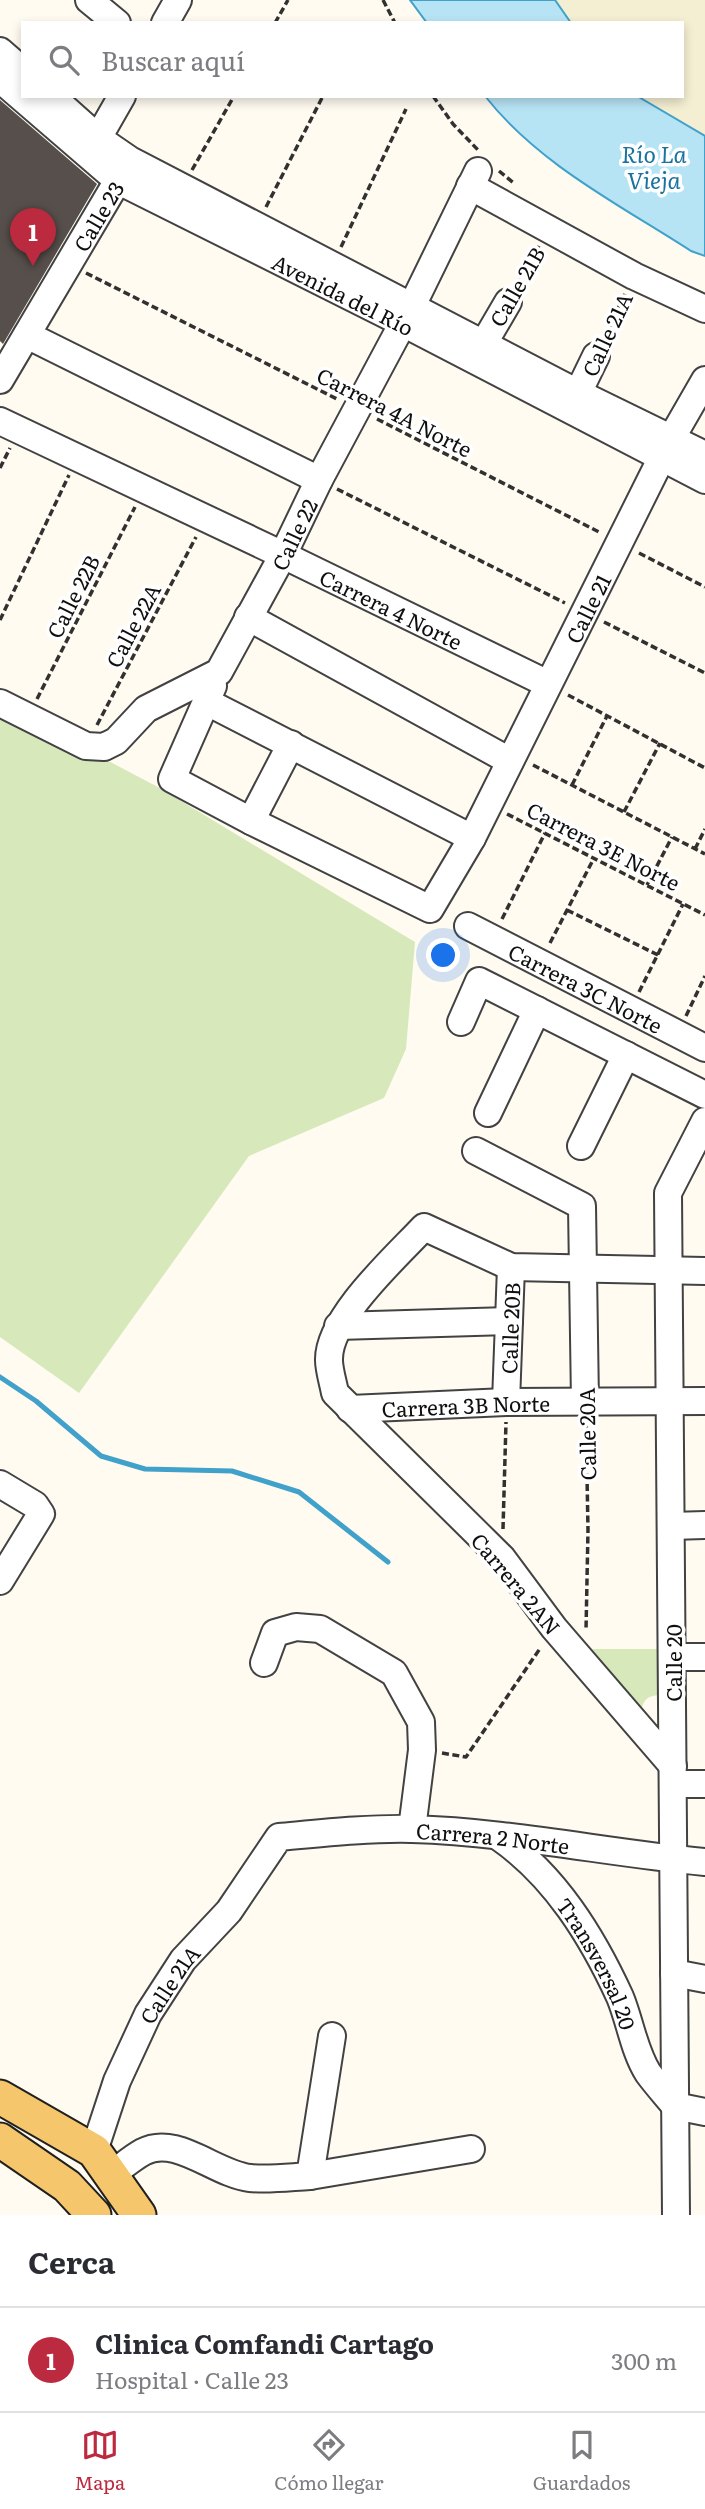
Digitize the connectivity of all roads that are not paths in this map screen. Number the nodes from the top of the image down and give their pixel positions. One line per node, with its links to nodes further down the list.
1 (89, 0): 3 (street)
2 (178, 0): 4 (street)
3 (115, 21)
4 (165, 21)
5 (0, 51): 6 (street)
6 (21, 69)
7 (0, 79): 8 (street, Avenida del Río)
8 (21, 94)
9 (26, 98): 13 (street, Avenida del Río)
10 (53, 98): 12 (street, Avenida del Río)
11 (121, 98): 12 (street)
12 (98, 138): 13 (street, Avenida del Río)
13 (124, 170): 16 (street, Avenida del Río); 16 (street, Avenida del Río); 17 (street, Calle 23)
14 (508, 302): 18 (street, Calle 21B)
15 (705, 309): 16 (street, Calle 22)
16 (407, 314): 18 (street, Avenida del Río); 24 (street, Avenida del Río); 26 (street, Calle 22)
17 (27, 335): 20 (street, Calle 23); 26 (street)
18 (484, 343): 22 (street, Avenida del Río)
19 (596, 355): 22 (street, Calle 21A)
20 (0, 380)
21 (705, 380): 24 (street, Calle 21)
22 (578, 393): 24 (street, Avenida del Río)
23 (0, 421): 28 (street, Carrera 4 Norte)
24 (667, 448): 25 (street, Avenida del Río); 27 (street, Avenida del Río); 31 (street, Calle 21)
25 (705, 455)
26 (319, 480): 28 (street, Calle 22)
27 (705, 480)
28 (283, 555): 29 (street, Calle 22); 31 (street, Carrera 4 Norte)
29 (248, 617): 30 (street, Calle 22); 35 (street)
30 (219, 672): 32 (street, Calle 22); 33 (street)
31 (548, 684): 35 (street, Calle 21)
32 (207, 702): 34 (street); 36 (street, Calle 22)
33 (0, 703)
34 (291, 744): 36 (street); 37 (street)
35 (512, 758): 37 (street, Calle 21)
36 (251, 821): 37 (street, Calle 21)
37 (472, 838)
38 (467, 926): 41 (street, Carrera 3C Norte)
39 (537, 1010): 40 (street); 42 (street); 44 (street)
40 (461, 1022)
41 (705, 1048)
42 (626, 1055): 43 (street); 46 (street)
43 (705, 1095)
44 (488, 1113)
45 (705, 1121): 51 (street, Calle 20)
46 (581, 1146)
47 (476, 1152): 49 (street, Calle 20A)
48 (511, 1267): 49 (street); 52 (street, Calle 20B); 53 (street)
49 (582, 1270): 51 (street); 54 (street, Calle 20A)
50 (705, 1271): 51 (street)
51 (670, 1272): 55 (street, Calle 20)
52 (509, 1321): 53 (street); 57 (street, Calle 20B)
53 (338, 1326): 58 (street, Carrera 2AN)
54 (585, 1401): 55 (street, Carrera 3B Norte); 57 (street, Carrera 3B Norte)
55 (669, 1401): 56 (street, Carrera 3B Norte); 60 (street, Calle 20)
56 (705, 1401)
57 (506, 1402): 58 (street, Carrera 3B Norte)
58 (350, 1409): 66 (street, Carrera 2AN)
59 (0, 1484): 62 (street)
60 (671, 1525): 61 (street); 63 (street, Calle 20)
61 (705, 1525)
62 (0, 1581)
63 (672, 1657): 64 (street); 66 (street, Calle 20)
64 (705, 1657)
65 (264, 1663): 68 (street)
66 (673, 1775): 67 (street); 71 (street, Calle 20)
67 (705, 1784)
68 (412, 1829): 69 (street, Carrera 2 Norte); 70 (street, Carrera 2 Norte)
69 (497, 1836): 71 (street, Carrera 2 Norte); 77 (street, Transversal 20)
70 (279, 1837): 81 (street, Calle 21A)
71 (673, 1858): 72 (street, Carrera 2 Norte); 73 (street, Calle 20)
72 (705, 1861)
73 (674, 1973): 74 (street); 77 (street, Calle 20)
74 (705, 1979)
75 (332, 2036): 82 (street)
76 (0, 2098): 81 (main road)
77 (675, 2106): 78 (street); 85 (street, Calle 20)
78 (705, 2112)
79 (0, 2140): 83 (main road)
80 (471, 2149): 82 (street)
81 (103, 2163): 82 (street); 84 (main road)
82 (310, 2176)
83 (94, 2215)
84 (139, 2215)
85 (676, 2215)

